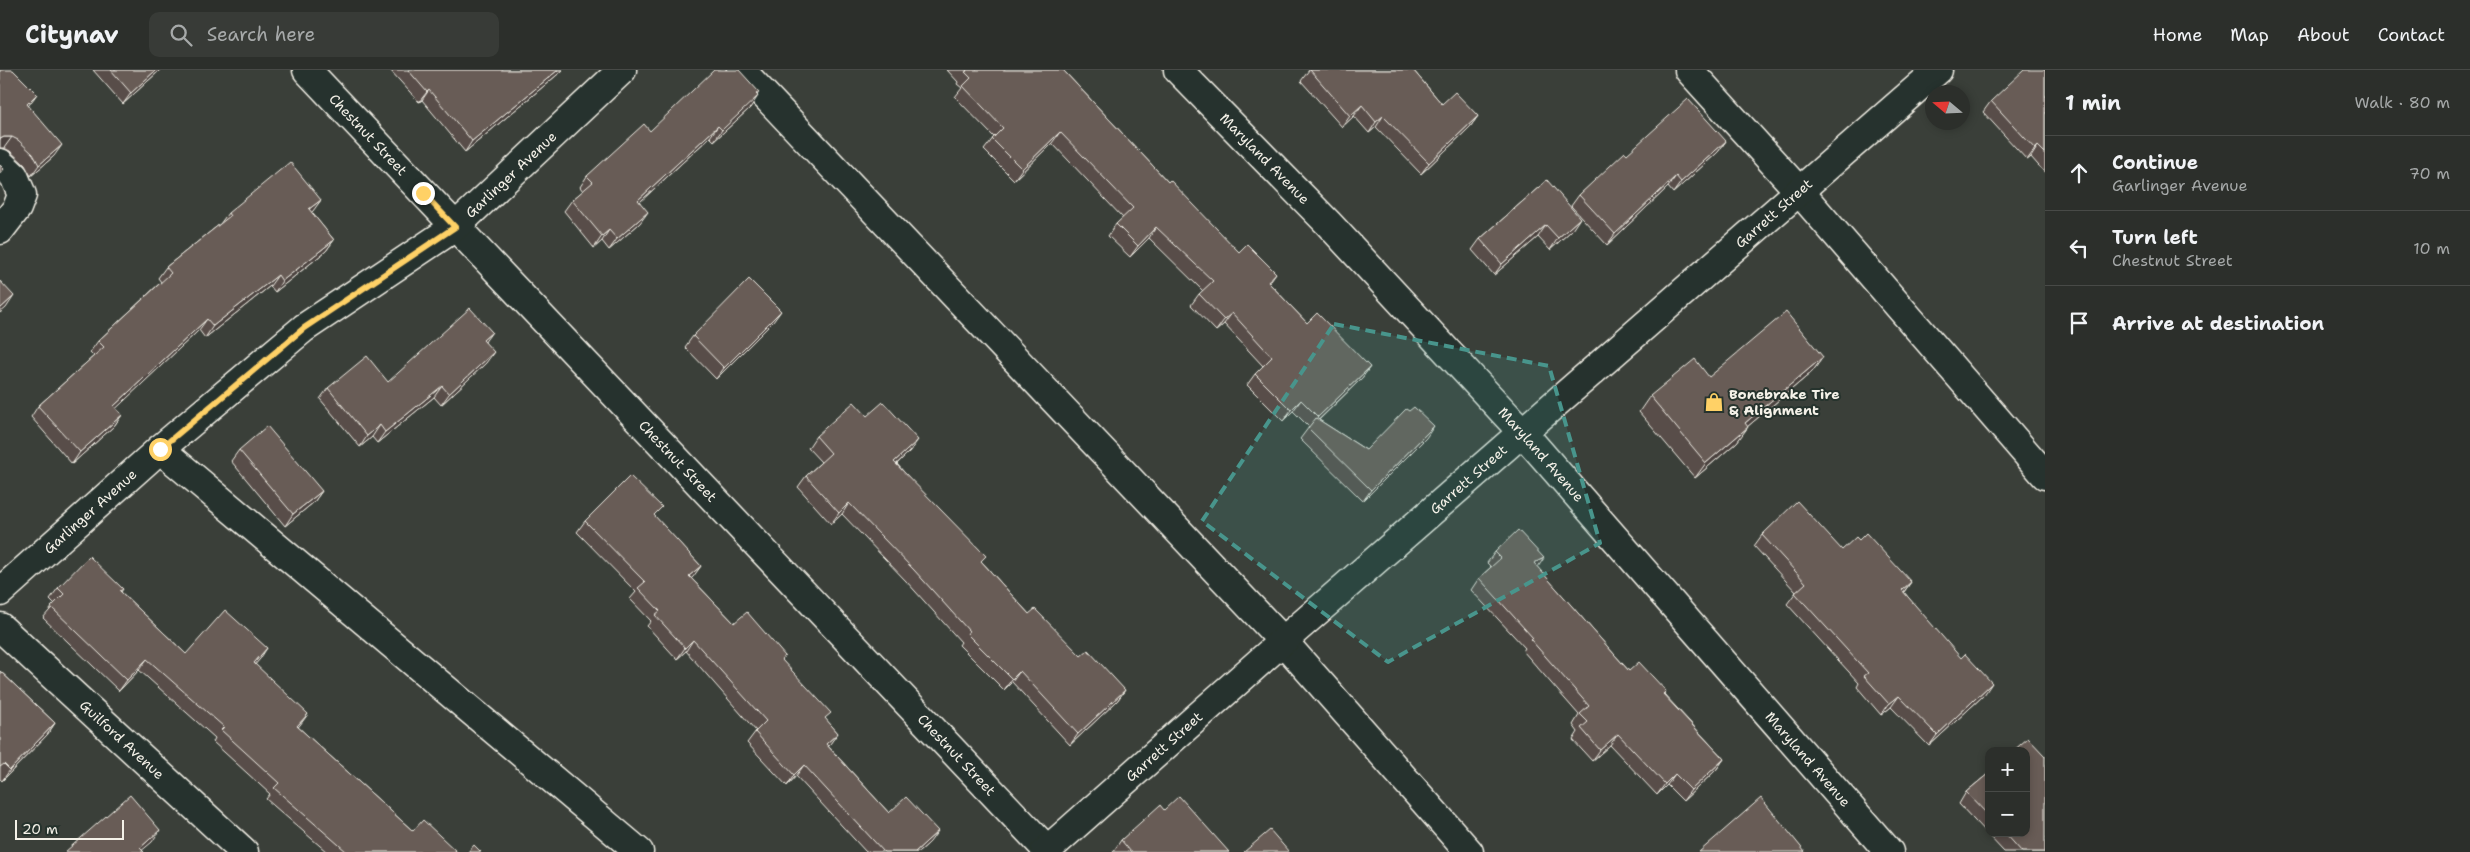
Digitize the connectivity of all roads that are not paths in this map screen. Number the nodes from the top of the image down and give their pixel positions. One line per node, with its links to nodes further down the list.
1 (307, 70): 9 (street, Chestnut Street)
2 (622, 70): 9 (street, Garlinger Avenue)
3 (741, 70): 16 (street)
4 (1178, 70): 11 (street, Maryland Avenue)
5 (1689, 70): 8 (street)
6 (1938, 70): 8 (street, Garrett Street)
7 (0, 163): 10 (street)
8 (1799, 191): 11 (street, Garrett Street); 13 (street)
9 (455, 227): 12 (street, Garlinger Avenue); 17 (street, Chestnut Street)
10 (0, 230)
11 (1523, 434): 16 (street, Garrett Street); 21 (street, Maryland Avenue)
12 (160, 449): 14 (street, Garlinger Avenue); 19 (street)
13 (2045, 475)
14 (0, 592)
15 (0, 627): 18 (street, Guilford Avenue)
16 (1284, 640): 17 (street, Garrett Street); 20 (street)
17 (1047, 851)
18 (244, 852)
19 (639, 852)
20 (1469, 852)
21 (1889, 852)

